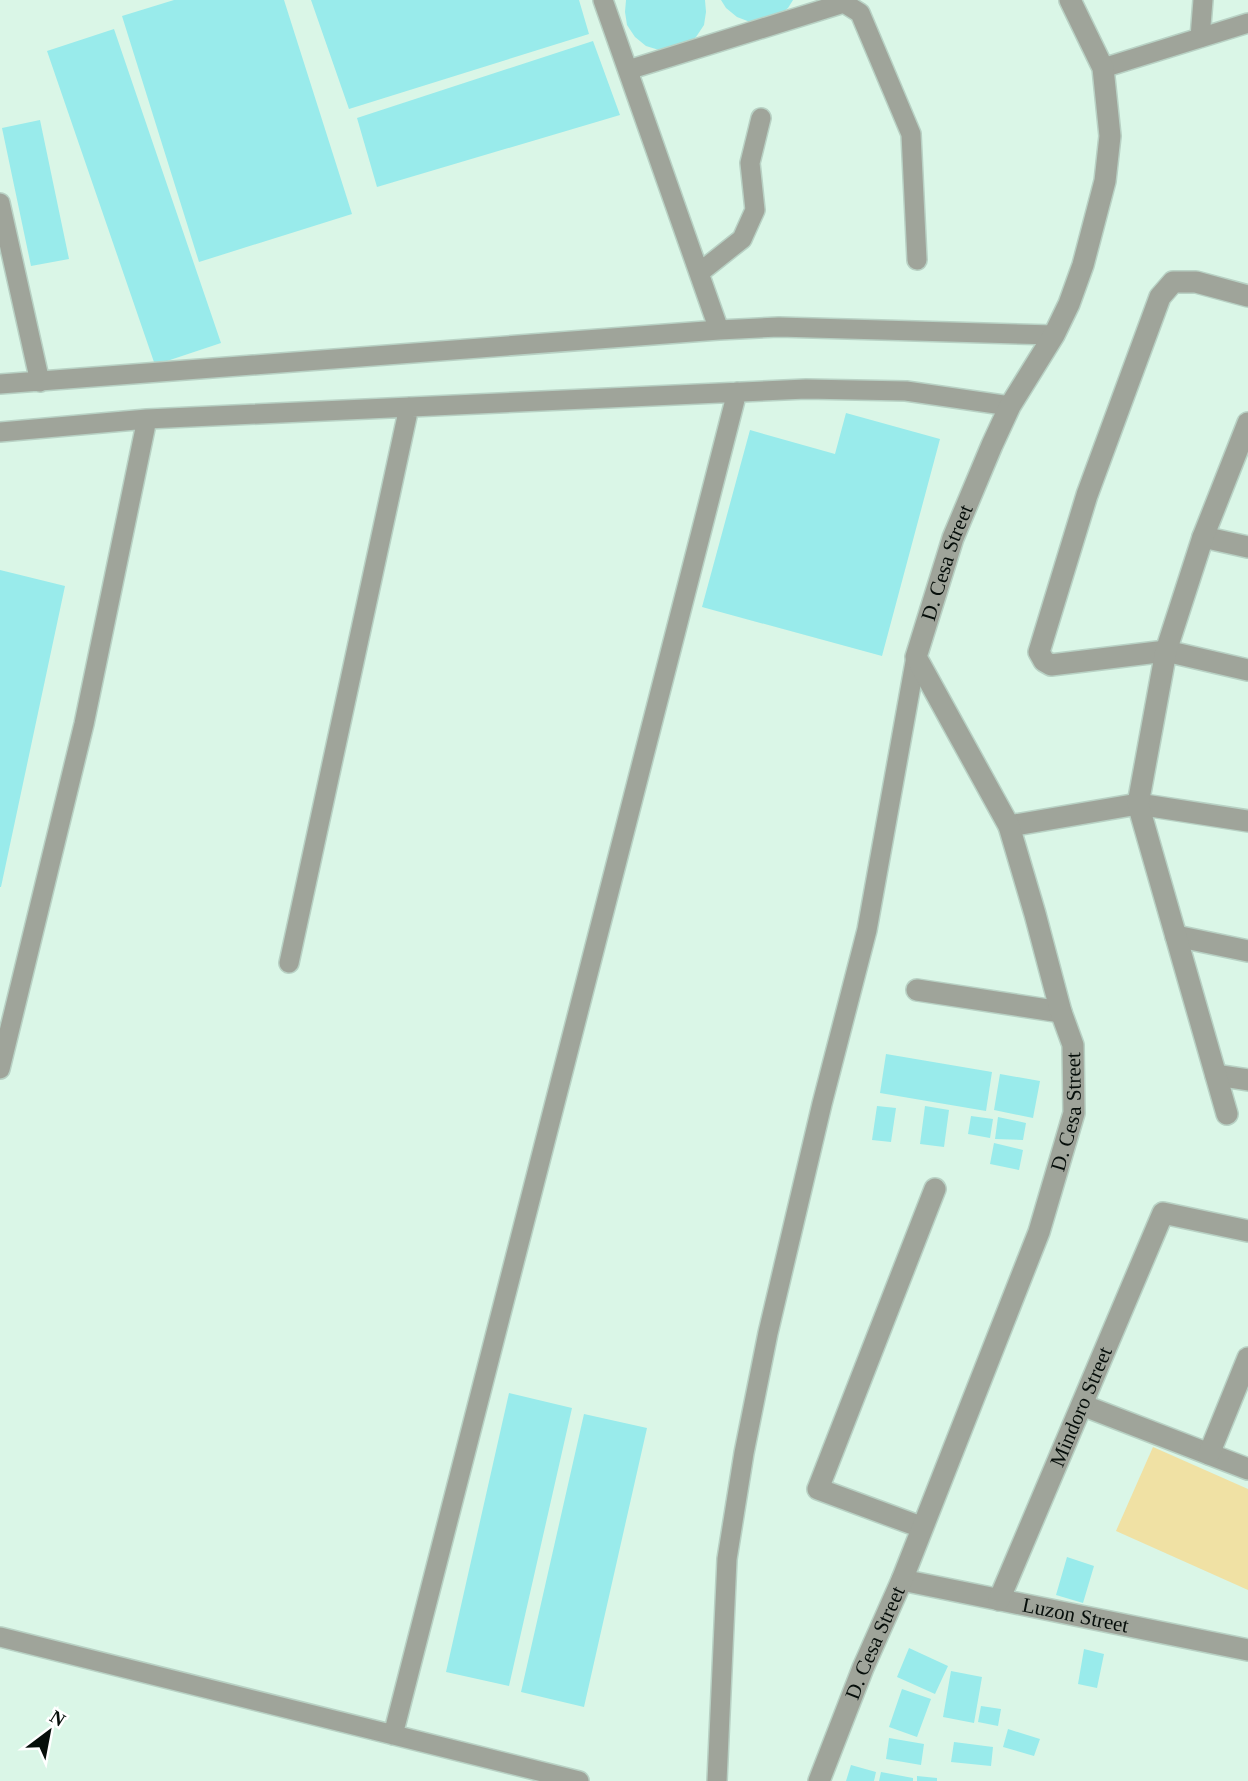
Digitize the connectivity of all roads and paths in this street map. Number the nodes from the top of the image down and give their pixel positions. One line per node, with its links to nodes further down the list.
1 (603, 0): 8 (lane)
2 (1070, 0): 7 (street)
3 (1203, 0): 6 (lane)
4 (843, 2): 8 (lane); 11 (lane)
5 (1248, 23): 6 (lane)
6 (1200, 38): 7 (lane)
7 (1103, 68): 15 (street, D. Cesa Street)
8 (628, 70): 12 (lane)
9 (761, 118): 12 (lane)
10 (0, 203): 16 (lane)
11 (917, 260)
12 (699, 273): 14 (lane)
13 (1248, 296): 26 (street)
14 (719, 330): 15 (lane); 16 (lane)
15 (1054, 335): 19 (street, D. Cesa Street)
16 (40, 382): 17 (lane)
17 (0, 384)
18 (737, 392): 19 (lane); 20 (lane); 52 (lane)
19 (1010, 406): 27 (street, D. Cesa Street)
20 (409, 407): 21 (lane); 34 (lane)
21 (147, 419): 23 (lane); 37 (lane)
22 (1248, 423): 24 (street)
23 (0, 432)
24 (1203, 537): 25 (street); 26 (street)
25 (1248, 547)
26 (1166, 651): 28 (street); 29 (street)
27 (916, 657): 31 (street, D. Cesa Street); 54 (lane)
28 (1248, 670)
29 (1138, 804): 30 (street); 31 (street); 32 (street)
30 (1248, 821)
31 (1009, 826): 36 (street, D. Cesa Street)
32 (1176, 936): 33 (street); 38 (street)
33 (1248, 951)
34 (289, 963)
35 (917, 990): 36 (street)
36 (1061, 1012): 47 (street, D. Cesa Street)
37 (0, 1069)
38 (1216, 1075): 39 (street); 40 (street)
39 (1248, 1080)
40 (1227, 1114)
41 (935, 1189): 47 (street)
42 (1248, 1231): 44 (street, Mindoro Street)
43 (1248, 1358): 45 (street)
44 (1082, 1405): 45 (street); 49 (street, Mindoro Street)
45 (1209, 1454): 46 (street)
46 (1248, 1469)
47 (922, 1527): 48 (street, D. Cesa Street)
48 (902, 1580): 49 (street, Luzon Street); 55 (street, D. Cesa Street)
49 (999, 1600): 51 (street, Luzon Street)
50 (0, 1637): 52 (lane)
51 (1248, 1650)
52 (393, 1735): 53 (lane)
53 (579, 1781)
54 (717, 1781)
55 (819, 1781)

